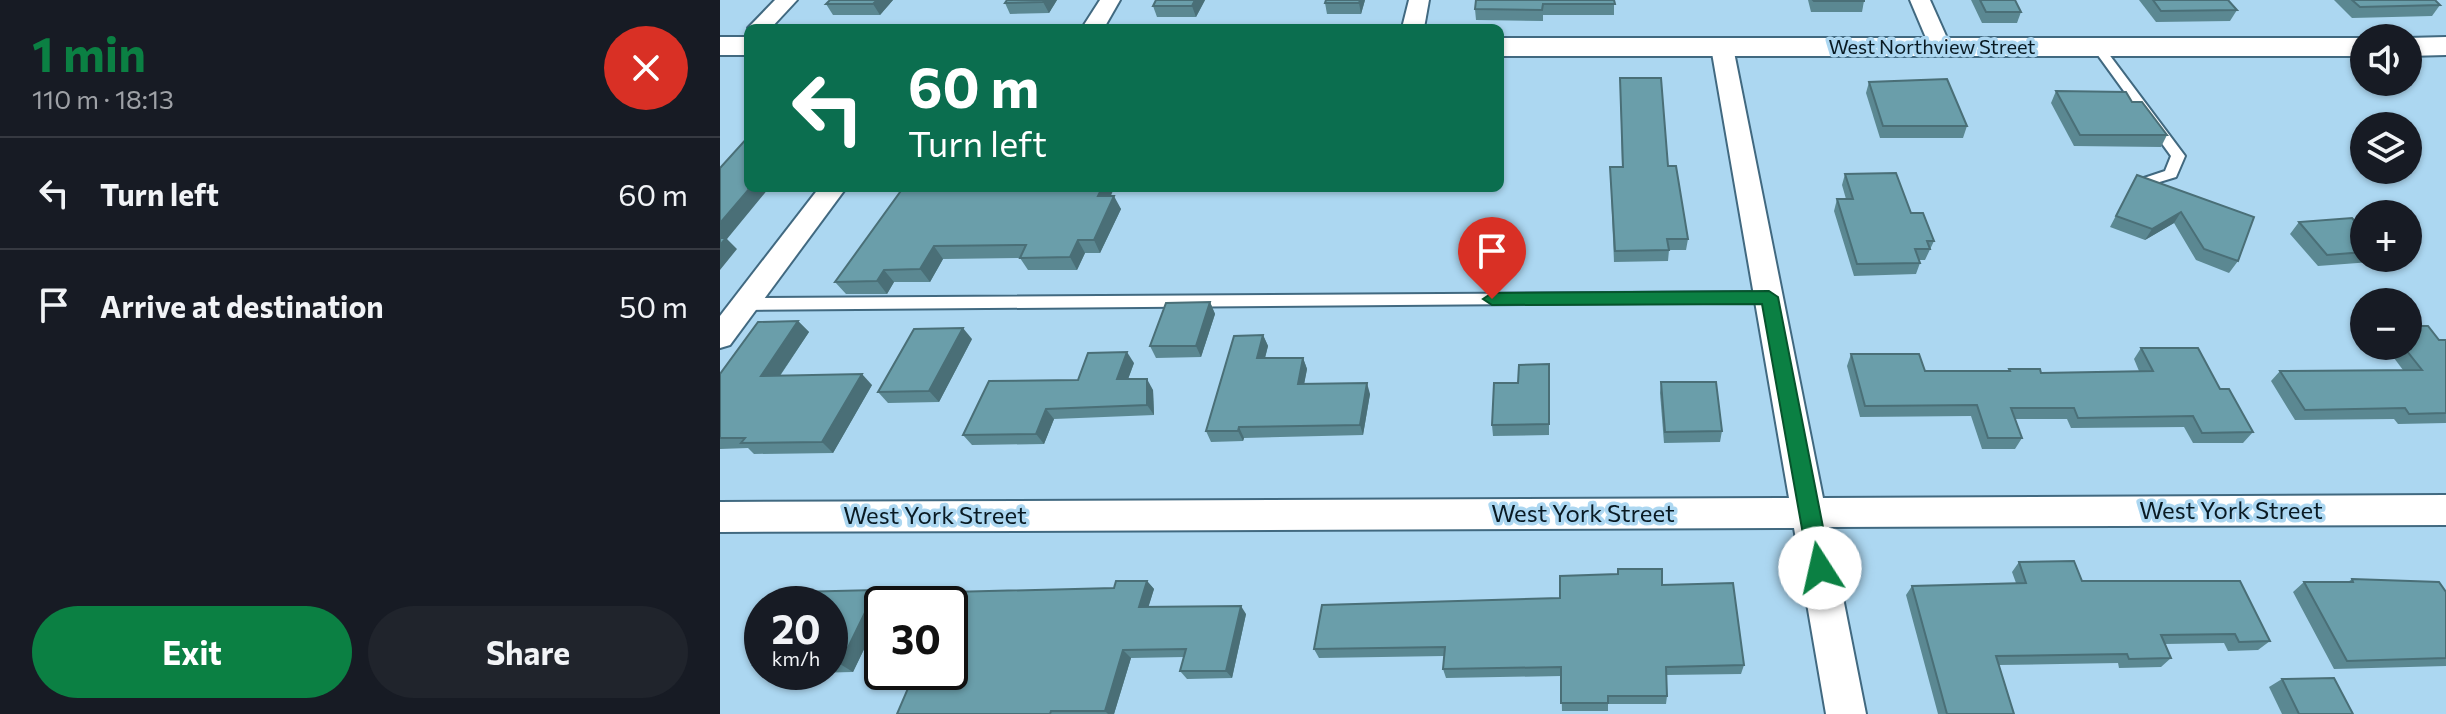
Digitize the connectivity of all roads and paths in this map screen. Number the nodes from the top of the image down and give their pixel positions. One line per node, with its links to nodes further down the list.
1 (787, 0): 5 (street)
2 (1110, 0): 6 (street)
3 (1419, 0): 7 (street)
4 (1920, 0): 11 (street)
5 (761, 24)
6 (1095, 24)
7 (1414, 24)
8 (2446, 46): 14 (street)
9 (1504, 47): 10 (street, West Northview Street)
10 (1722, 47): 11 (street, West Northview Street); 17 (street)
11 (1940, 47): 12 (street, West Northview Street)
12 (2098, 47): 13 (street, West Northview Street); 15 (lane)
13 (2350, 47)
14 (2422, 47)
15 (2143, 183)
16 (830, 192): 18 (street)
17 (1769, 297): 18 (lane); 21 (street)
18 (745, 304): 19 (street)
19 (720, 337)
20 (2446, 510): 21 (street, West York Street)
21 (1810, 512): 22 (street, West York Street); 23 (street)
22 (720, 517)
23 (1846, 714)

